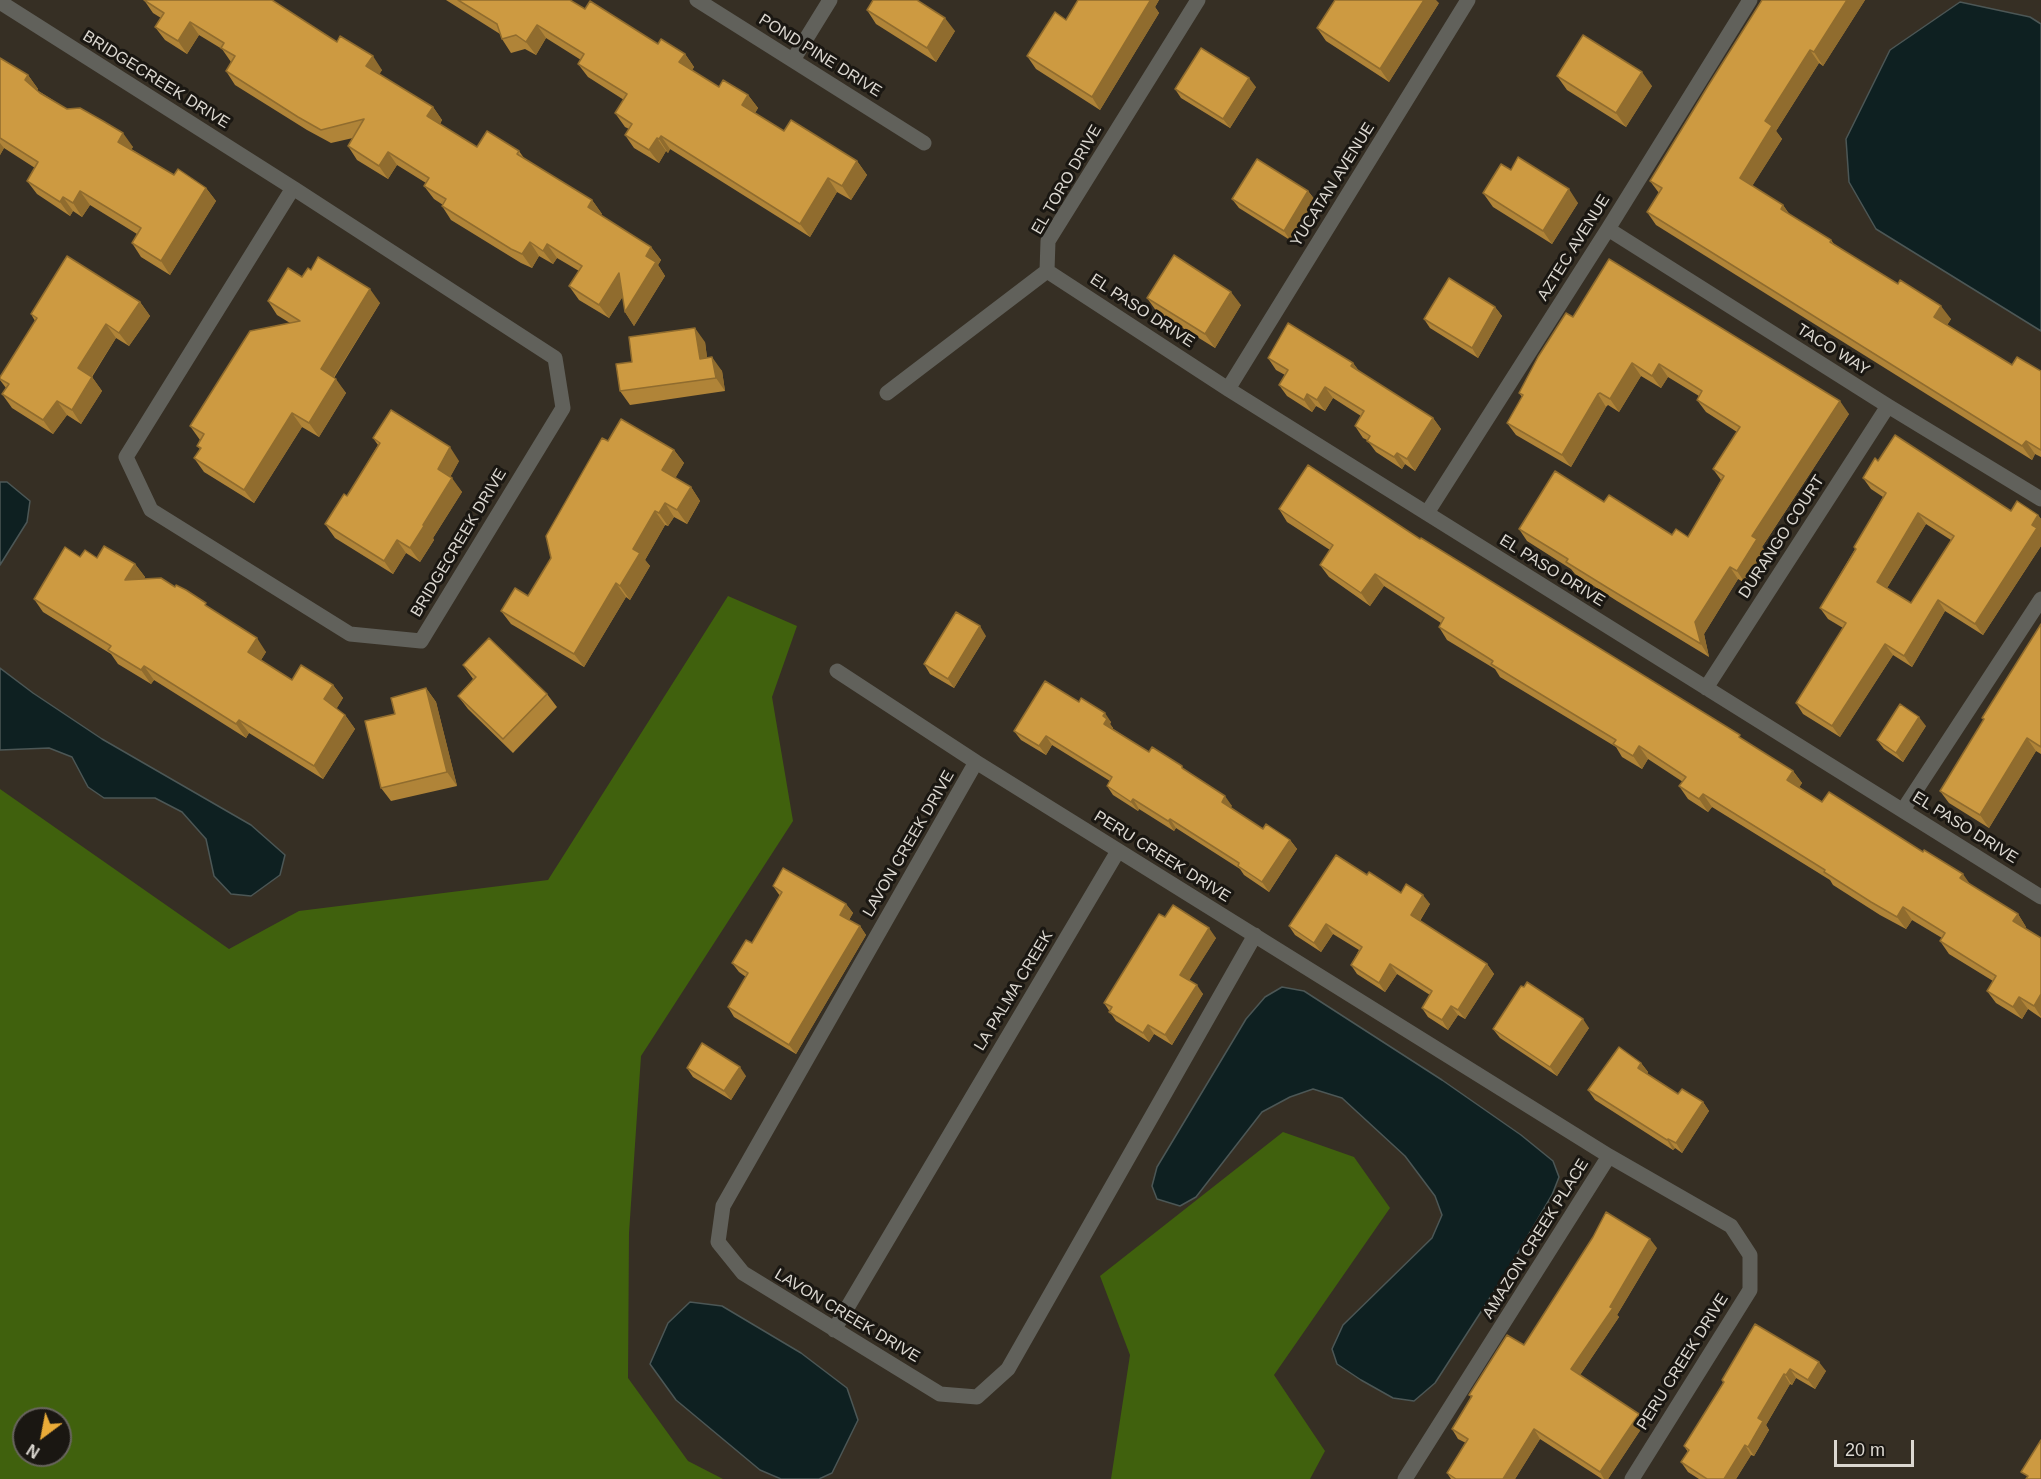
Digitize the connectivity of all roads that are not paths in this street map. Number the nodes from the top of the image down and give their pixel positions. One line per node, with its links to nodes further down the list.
1 (696, 0): 7 (street, POND PINE DRIVE)
2 (830, 0): 7 (street)
3 (1198, 0): 11 (street, EL TORO DRIVE)
4 (1468, 0): 12 (street, YUCATAN AVENUE)
5 (1750, 0): 10 (street, AZTEC AVENUE)
6 (0, 2): 9 (street, BRIDGECREEK DRIVE)
7 (793, 60): 8 (street, POND PINE DRIVE)
8 (924, 143)
9 (292, 188): 9 (street, BRIDGECREEK DRIVE)
10 (1608, 229): 14 (street, TACO WAY); 16 (street, AZTEC AVENUE)
11 (1047, 271): 12 (street, EL PASO DRIVE); 13 (street)
12 (1228, 389): 16 (street, EL PASO DRIVE)
13 (886, 393)
14 (1888, 406): 15 (street, TACO WAY); 19 (street, DURANGO COURT)
15 (2041, 499)
16 (1426, 513): 19 (street, EL PASO DRIVE)
17 (2041, 598): 21 (street)
18 (837, 671): 20 (street, PERU CREEK DRIVE)
19 (1706, 688): 21 (street, EL PASO DRIVE)
20 (976, 762): 22 (street, PERU CREEK DRIVE); 27 (street, LAVON CREEK DRIVE)
21 (1903, 810): 23 (street, EL PASO DRIVE)
22 (1118, 850): 24 (street, PERU CREEK DRIVE); 27 (street, LA PALMA CREEK)
23 (2041, 897)
24 (1255, 935): 25 (street, PERU CREEK DRIVE); 27 (street, LAVON CREEK DRIVE)
25 (1470, 1070): 26 (street, AMAZON CREEK PLACE)
26 (1609, 1156): 28 (street, AMAZON CREEK PLACE); 29 (street, PERU CREEK DRIVE)
27 (834, 1330)
28 (1405, 1479)
29 (1632, 1479)

